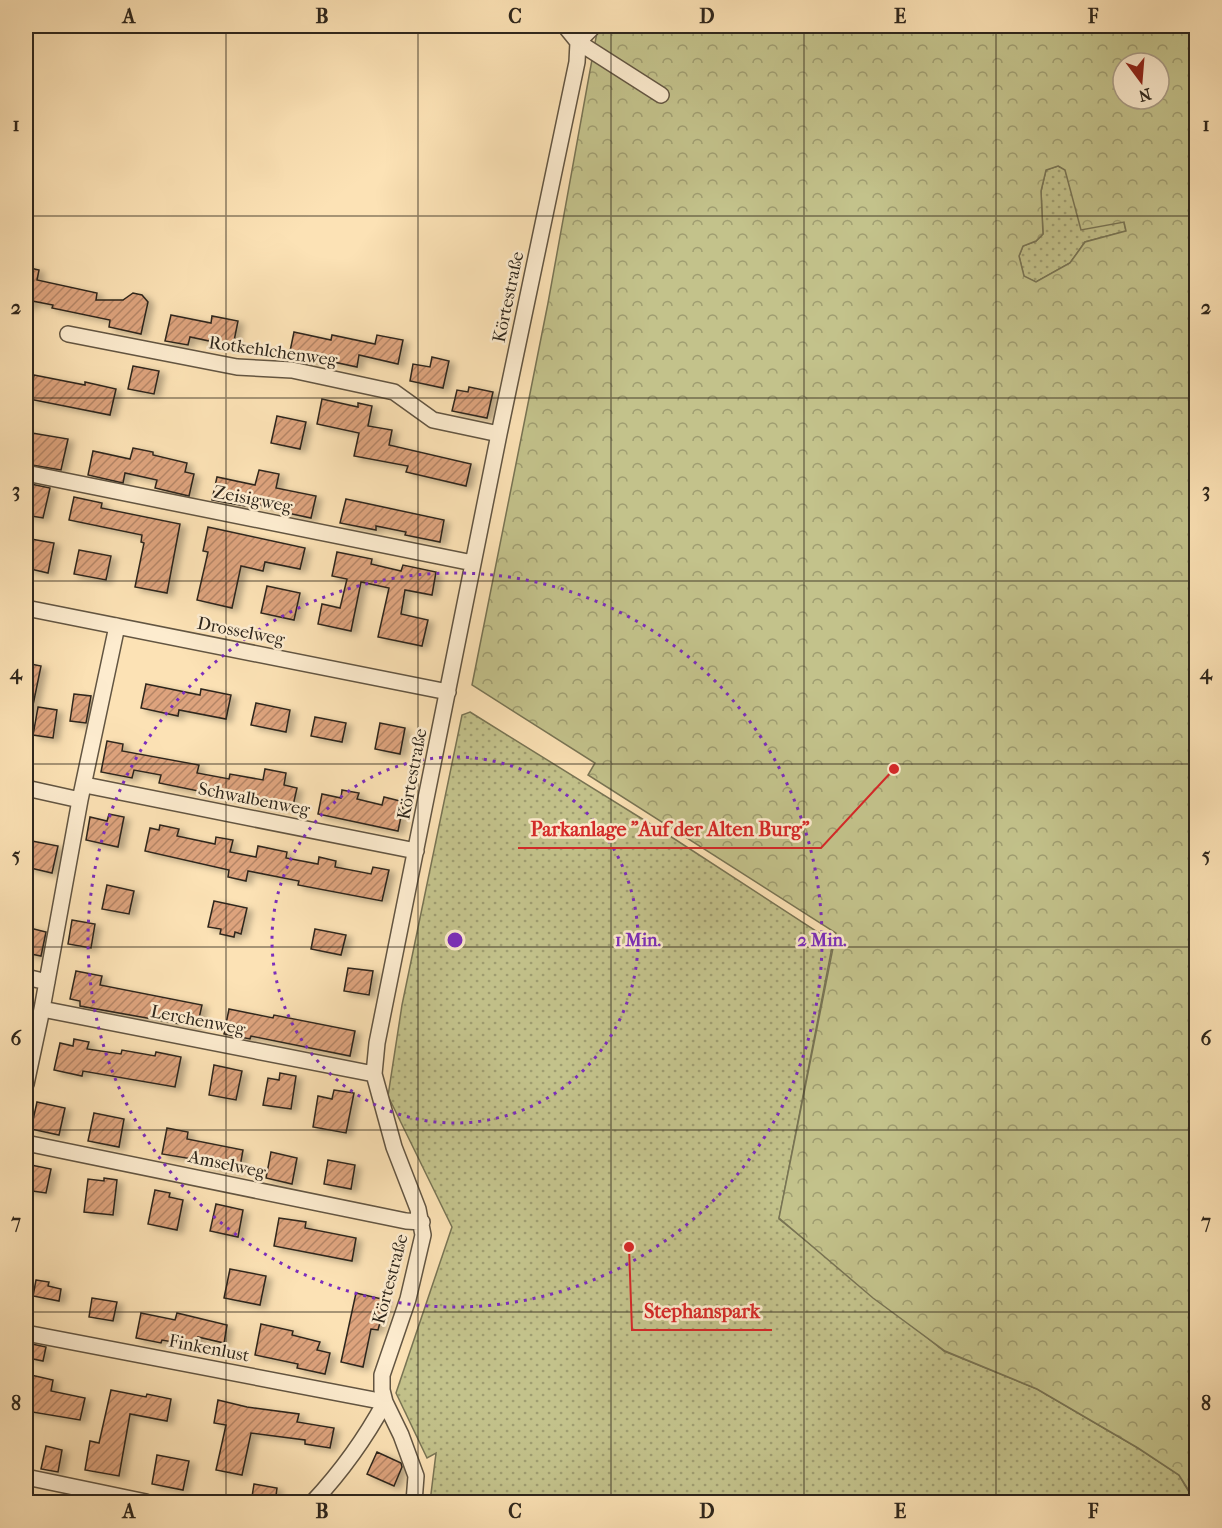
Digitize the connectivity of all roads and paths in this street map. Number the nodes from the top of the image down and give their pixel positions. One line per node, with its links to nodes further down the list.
1 (565, 26): 3 (street)
2 (594, 26): 3 (street)
3 (578, 42): 4 (street); 6 (street, Körtestraße)
4 (662, 95)
5 (68, 334): 6 (street, Rotkehlchenweg)
6 (499, 434): 8 (street, Körtestraße)
7 (26, 473): 8 (street, Zeisigweg)
8 (473, 563): 11 (street, Körtestraße)
9 (26, 608): 10 (street, Drosselweg)
10 (117, 626): 11 (street, Drosselweg); 13 (street)
11 (448, 692): 14 (street, Körtestraße)
12 (26, 788): 13 (street, Schwalbenweg)
13 (82, 792): 14 (street, Schwalbenweg); 16 (street)
14 (416, 851): 18 (street, Körtestraße)
15 (26, 977): 16 (street)
16 (47, 982): 17 (street)
17 (42, 1009): 18 (street, Lerchenweg); 19 (street)
18 (374, 1074): 21 (street, Körtestraße)
19 (26, 1084)
20 (26, 1143): 21 (street, Amselweg)
21 (422, 1222): 23 (street, Körtestraße)
22 (26, 1333): 23 (street, Finkenlust)
23 (385, 1402): 26 (street); 27 (street, Körtestraße)
24 (26, 1477): 25 (street)
25 (146, 1503)
26 (313, 1503)
27 (414, 1503)

